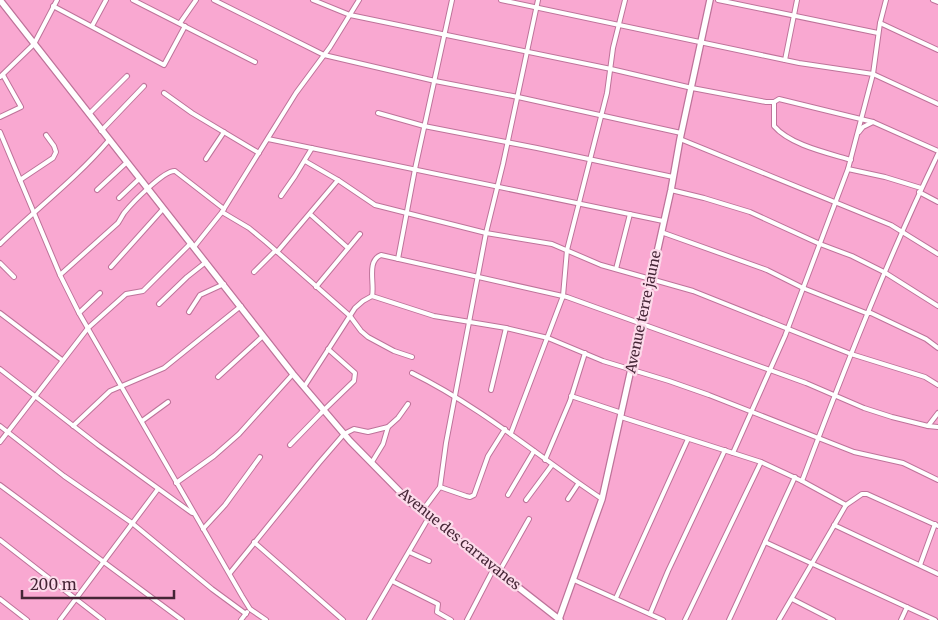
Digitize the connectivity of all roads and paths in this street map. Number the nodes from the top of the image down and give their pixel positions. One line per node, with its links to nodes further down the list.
1 (0, 0): 31 (street, Avenue des carravanes)
2 (57, 0): 19 (street)
3 (106, 0): 26 (street)
4 (133, 0): 23 (street)
5 (196, 0): 23 (street)
6 (214, 0): 34 (street)
7 (313, 0): 21 (street)
8 (360, 0): 21 (street)
9 (452, 0): 29 (street)
10 (501, 0): 20 (street)
11 (538, 0): 20 (street)
12 (625, 0): 25 (street)
13 (710, 0): 30 (street, Avenue terre jaune)
14 (718, 0): 22 (street)
15 (797, 0): 22 (street)
16 (886, 0): 24 (street)
17 (934, 0): 18 (street)
18 (938, 2)
19 (53, 6): 26 (street); 31 (street)
20 (536, 8): 25 (street); 33 (street)
21 (350, 15): 29 (street); 34 (street)
22 (794, 16): 28 (street); 35 (street)
23 (180, 23): 27 (street)
24 (880, 24): 28 (street); 32 (street)
25 (620, 25): 30 (street); 37 (street)
26 (92, 26): 27 (street)
27 (185, 26): 36 (street)
28 (878, 33): 38 (street)
29 (445, 36): 33 (street); 41 (street)
30 (702, 42): 35 (street); 43 (street, Avenue terre jaune)
31 (34, 44): 39 (street); 49 (street, Avenue des carravanes)
32 (938, 50)
33 (528, 52): 37 (street); 45 (street)
34 (324, 55): 41 (street); 61 (street)
35 (785, 60): 38 (street)
36 (255, 62)
37 (611, 69): 43 (street); 50 (street)
38 (873, 74): 47 (street); 52 (street)
39 (2, 76): 51 (street)
40 (127, 76): 49 (street)
41 (435, 81): 45 (street); 54 (street)
42 (144, 86): 55 (street)
43 (692, 88): 46 (street); 60 (street, Avenue terre jaune)
44 (164, 94): 57 (street)
45 (518, 97): 50 (street); 63 (street)
46 (774, 102): 52 (street); 69 (street)
47 (938, 104)
48 (378, 113): 54 (street)
49 (89, 114): 55 (street, Avenue des carravanes)
50 (601, 116): 60 (street); 68 (street)
51 (0, 117)
52 (862, 118): 53 (street); 58 (street)
53 (873, 122): 58 (street); 65 (street)
54 (424, 126): 63 (street); 72 (street)
55 (101, 130): 62 (street, Avenue des carravanes)
56 (0, 132): 76 (street)
57 (224, 132): 66 (street); 67 (street)
58 (858, 133): 69 (street)
59 (46, 134): 76 (street)
60 (681, 136): 74 (street, Avenue terre jaune); 87 (street)
61 (268, 139): 64 (street); 66 (street)
62 (109, 140): 71 (street, Avenue des carravanes); 90 (street)
63 (508, 143): 68 (street); 78 (street)
64 (312, 148): 70 (street); 72 (street)
65 (938, 152): 82 (street)
66 (259, 153): 89 (street)
67 (206, 159)
68 (590, 160): 74 (street); 86 (street)
69 (851, 160): 73 (street)
70 (305, 161): 77 (street); 83 (street)
71 (126, 163): 75 (street, Avenue des carravanes); 80 (street)
72 (415, 169): 78 (street); 91 (street)
73 (848, 169): 82 (street); 87 (street)
74 (673, 177): 81 (street, Avenue terre jaune)
75 (139, 179): 79 (street, Avenue des carravanes); 84 (street)
76 (20, 180): 90 (street)
77 (338, 180): 91 (street); 92 (street)
78 (498, 187): 86 (street); 96 (street)
79 (148, 189): 88 (street, Avenue des carravanes); 89 (street); 113 (street)
80 (97, 190)
81 (671, 190): 94 (street, Avenue terre jaune); 100 (street)
82 (920, 190): 85 (street); 95 (street)
83 (281, 196)
84 (119, 198)
85 (938, 202)
86 (579, 203): 93 (street); 103 (street)
87 (835, 203): 95 (street); 100 (street)
88 (163, 209): 101 (street, Avenue des carravanes); 109 (street)
89 (223, 211): 101 (street); 104 (street)
90 (34, 212): 99 (street); 113 (street)
91 (406, 213): 96 (street); 106 (street)
92 (310, 214): 102 (street); 104 (street)
93 (630, 214): 94 (street); 110 (street)
94 (663, 221): 97 (street, Avenue terre jaune)
95 (902, 231): 105 (street); 112 (street)
96 (486, 232): 103 (street); 115 (street)
97 (661, 232): 116 (street, Avenue terre jaune); 119 (street)
98 (360, 234): 102 (street)
99 (0, 244)
100 (820, 244): 112 (street); 119 (street)
101 (193, 245): 107 (street, Avenue des carravanes); 133 (street)
102 (348, 248): 118 (street)
103 (567, 250): 110 (street); 122 (street)
104 (276, 251): 111 (street); 118 (street)
105 (938, 254)
106 (398, 259): 115 (street); 121 (street)
107 (206, 262): 117 (street, Avenue des carravanes); 123 (street)
108 (0, 263): 114 (street)
109 (111, 267)
110 (616, 269): 116 (street)
111 (254, 272)
112 (884, 272): 125 (street); 129 (street)
113 (60, 274): 128 (street)
114 (14, 277)
115 (478, 277): 122 (street); 131 (street)
116 (650, 280): 132 (street, Avenue terre jaune); 135 (street)
117 (224, 284): 124 (street, Avenue des carravanes); 126 (street)
118 (316, 287): 130 (street)
119 (804, 288): 129 (street); 135 (street)
120 (100, 294): 128 (street)
121 (372, 296): 130 (street); 131 (street)
122 (563, 296): 132 (street); 137 (street)
123 (159, 304)
124 (240, 306): 136 (street, Avenue des carravanes); 150 (street)
125 (938, 306)
126 (189, 312)
127 (0, 313): 143 (street)
128 (79, 313): 133 (street)
129 (866, 313): 138 (street); 141 (street)
130 (350, 316): 139 (street); 142 (street)
131 (469, 322): 134 (street); 157 (street)
132 (641, 324): 145 (street, Avenue terre jaune); 146 (street)
133 (88, 328): 143 (street); 150 (street)
134 (506, 328): 137 (street); 153 (street)
135 (788, 328): 141 (street); 146 (street)
136 (263, 336): 148 (street, Avenue des carravanes); 149 (street)
137 (548, 338): 140 (street); 172 (street)
138 (938, 348)
139 (328, 349): 152 (street); 160 (street)
140 (586, 353): 145 (street); 156 (street)
141 (851, 354): 151 (street); 154 (street)
142 (412, 357)
143 (62, 360): 155 (street)
144 (0, 369): 155 (street)
145 (630, 370): 161 (street); 163 (street, Avenue terre jaune)
146 (770, 371): 154 (street); 161 (street)
147 (412, 373): 157 (street)
148 (293, 374): 152 (street, Avenue des carravanes); 189 (street)
149 (218, 378)
150 (121, 385): 164 (street); 166 (street)
151 (938, 385)
152 (304, 387): 160 (street, Avenue des carravanes)
153 (491, 390)
154 (835, 395): 167 (street); 174 (street)
155 (36, 396): 166 (street); 171 (street)
156 (571, 396): 163 (street); 182 (street)
157 (455, 397): 170 (street); 192 (street)
158 (168, 402): 164 (street)
159 (408, 404): 169 (street)
160 (324, 410): 173 (street, Avenue des carravanes); 177 (street)
161 (752, 411): 174 (street); 180 (street)
162 (938, 413): 167 (street)
163 (621, 415): 175 (street); 196 (street, Avenue terre jaune)
164 (142, 421): 189 (street)
165 (0, 426): 171 (street)
166 (73, 426): 193 (street)
167 (928, 426): 168 (street)
168 (938, 427)
169 (388, 428): 173 (street); 183 (street)
170 (505, 429): 172 (street); 192 (street)
171 (8, 432): 176 (street); 203 (street)
172 (511, 433): 179 (street)
173 (344, 434): 183 (street, Avenue des carravanes); 208 (street)
174 (819, 437): 187 (street); 188 (street)
175 (688, 439): 178 (street); 220 (street)
176 (0, 442)
177 (290, 445)
178 (725, 450): 180 (street); 227 (street)
179 (534, 451): 182 (street); 194 (street)
180 (733, 453): 184 (street)
181 (260, 457): 206 (street)
182 (545, 460): 185 (street)
183 (372, 462): 199 (street, Avenue des carravanes)
184 (761, 462): 186 (street); 240 (street)
185 (552, 465): 190 (street); 197 (street)
186 (795, 477): 188 (street); 209 (street)
187 (938, 480)
188 (802, 481): 198 (street)
189 (176, 483): 200 (street)
190 (578, 484): 195 (street); 196 (street)
191 (0, 485): 212 (street)
192 (440, 487): 199 (street)
193 (158, 489): 200 (street); 203 (street)
194 (508, 495)
195 (568, 499)
196 (602, 499): 218 (street, Avenue terre jaune)
197 (526, 500)
198 (846, 505): 204 (street); 205 (street)
199 (422, 511): 201 (street, Avenue des carravanes)
200 (194, 515): 206 (street)
201 (429, 517): 210 (street); 215 (street, Avenue des carravanes)
202 (529, 519): 215 (street)
203 (132, 524): 212 (street); 226 (street)
204 (834, 525): 213 (street); 214 (street)
205 (936, 525): 214 (street)
206 (203, 528): 216 (street)
207 (0, 540): 222 (street)
208 (254, 542): 216 (street); 234 (street)
209 (765, 542): 213 (street); 241 (street)
210 (409, 552): 211 (street); 219 (street)
211 (429, 561)
212 (103, 563): 222 (street); 231 (street)
213 (813, 563): 223 (street); 224 (street)
214 (920, 565): 217 (street)
215 (497, 570): 237 (street); 238 (street, Avenue des carravanes)
216 (230, 573): 225 (street)
217 (938, 574)
218 (574, 580): 220 (street); 238 (street, Avenue terre jaune)
219 (392, 581): 235 (street); 236 (street)
220 (616, 598): 227 (street)
221 (0, 599): 228 (street)
222 (76, 599): 229 (street); 230 (street)
223 (792, 599): 242 (street); 243 (street)
224 (907, 607): 244 (street); 245 (street)
225 (250, 609): 226 (street); 233 (street)
226 (246, 614): 232 (street)
227 (650, 614): 239 (street)
228 (28, 620)
229 (60, 620)
230 (103, 620)
231 (182, 620)
232 (241, 620)
233 (266, 620)
234 (343, 620)
235 (369, 620)
236 (451, 620)
237 (467, 620)
238 (560, 620)
239 (663, 620)
240 (685, 620)
241 (729, 620)
242 (779, 620)
243 (833, 620)
244 (901, 620)
245 (934, 620)

